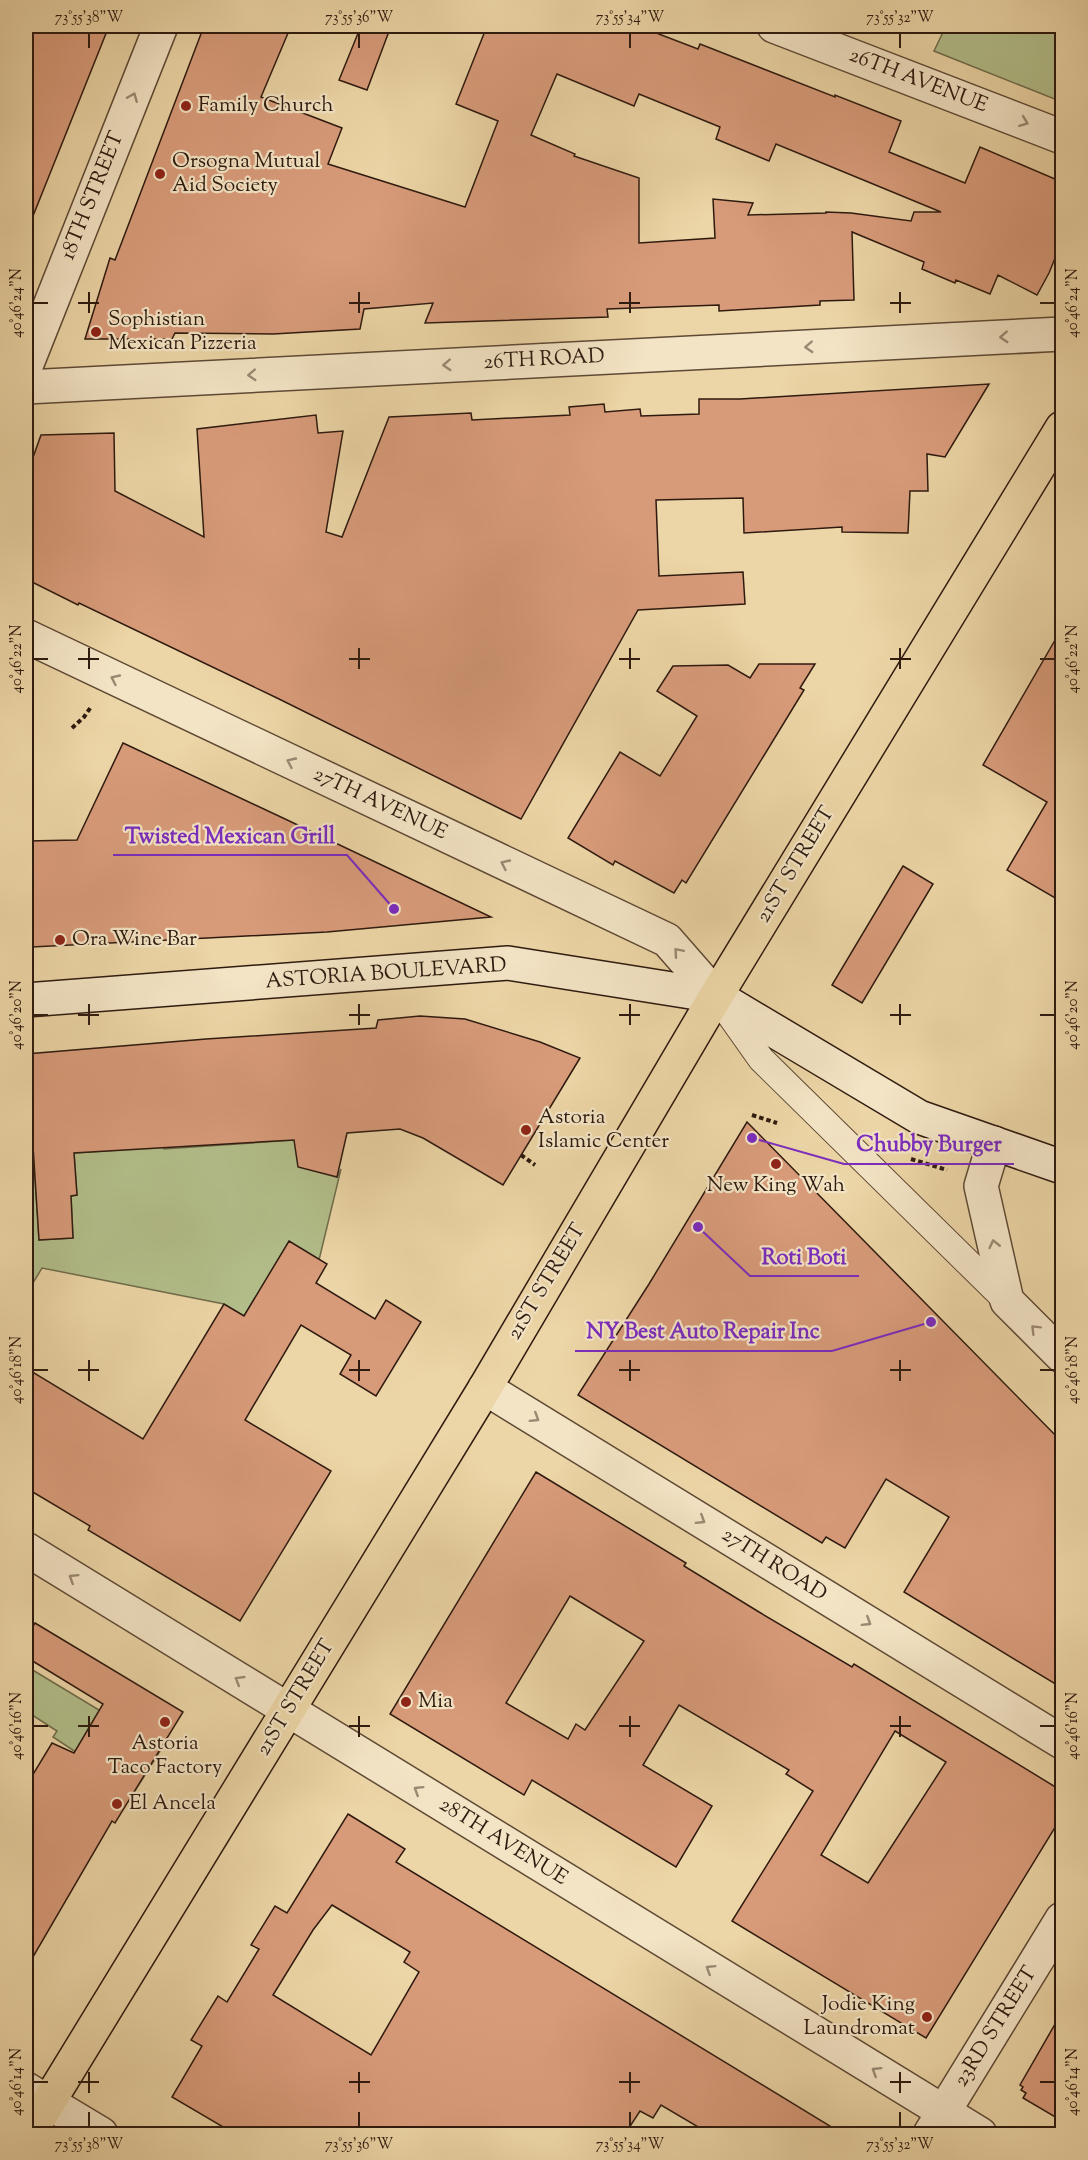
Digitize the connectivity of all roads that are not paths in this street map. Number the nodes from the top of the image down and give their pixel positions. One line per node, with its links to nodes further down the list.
1 (161, 26): 5 (street, 18TH STREET, one-way to 1)
2 (774, 26): 3 (street, 26TH AVENUE, one-way to 3)
3 (1062, 137)
4 (1062, 334): 6 (street, 26TH ROAD, one-way to 6)
5 (26, 366)
6 (26, 387)
7 (1062, 428): 9 (main road, 21ST STREET)
8 (26, 636): 9 (street, 27TH AVENUE, one-way to 8)
9 (716, 996): 10 (street, ASTORIA BOULEVARD); 11 (street, ASTORIA BOULEVARD); 13 (street); 15 (main road, 21ST STREET)
10 (26, 1000)
11 (994, 1143): 12 (street, ASTORIA BOULEVARD); 13 (street, one-way to 11)
12 (1062, 1167)
13 (1007, 1301): 14 (street, one-way to 13)
14 (1062, 1356)
15 (485, 1388): 17 (main road, 21ST STREET); 18 (street, 27TH ROAD, one-way to 18)
16 (26, 1549): 17 (street, 28TH AVENUE, one-way to 16)
17 (289, 1710): 20 (main road, 21ST STREET); 21 (street, 28TH AVENUE, one-way to 17)
18 (1062, 1742)
19 (1062, 1919): 21 (street, 23RD STREET)
20 (37, 2096): 22 (main road, 21ST STREET); 23 (street)
21 (936, 2123): 24 (street, 28TH AVENUE)
22 (29, 2134)
23 (101, 2134)
24 (980, 2134)

